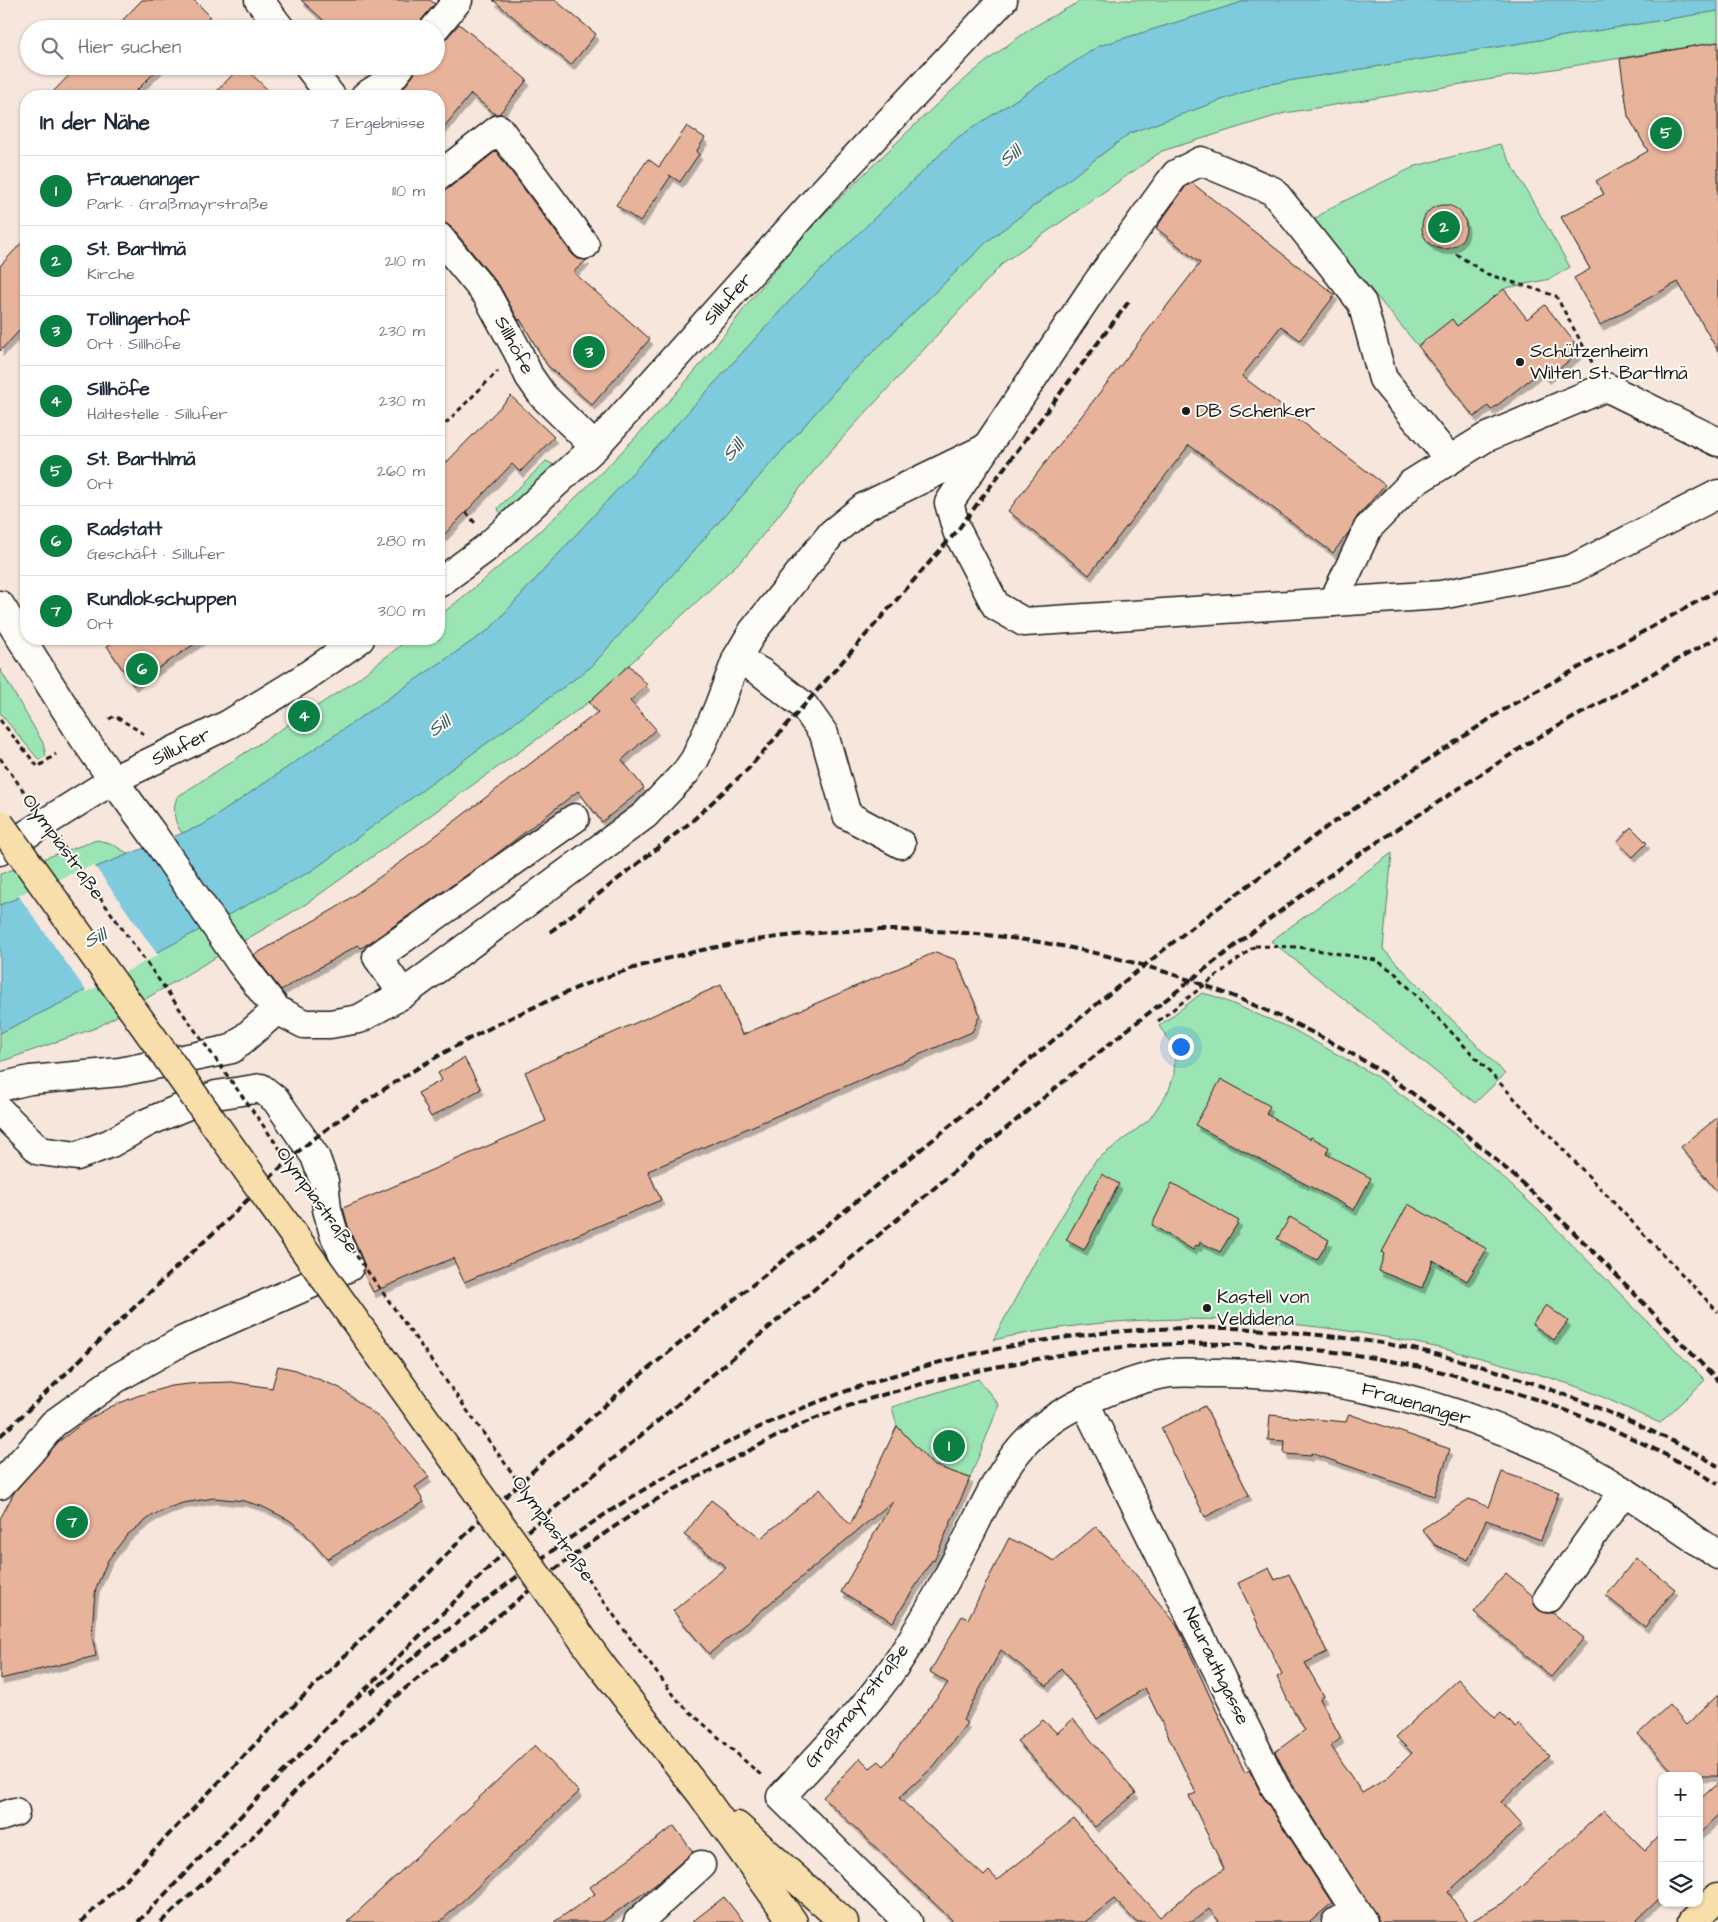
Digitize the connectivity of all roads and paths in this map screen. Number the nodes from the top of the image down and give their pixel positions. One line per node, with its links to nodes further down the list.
1 (259, 0): 4 (street)
2 (458, 0): 5 (street)
3 (1003, 0): 18 (street, Sillufer)
4 (274, 20)
5 (441, 20)
6 (315, 75): 8 (street)
7 (394, 75): 9 (street)
8 (326, 90)
9 (374, 90)
10 (445, 171): 12 (street)
11 (445, 244): 14 (street, Sillhöfe)
12 (585, 245)
13 (1456, 254): 15 (path)
14 (518, 352): 16 (path); 18 (street, Sillhöfe)
15 (1606, 387): 17 (street); 20 (street)
16 (445, 424)
17 (1718, 442)
18 (595, 447): 24 (street, Sillufer)
19 (985, 449): 20 (street); 25 (street); 30 (street)
20 (1450, 460): 25 (street)
21 (1718, 494): 25 (street)
22 (466, 512): 23 (path)
23 (475, 523)
24 (445, 579)
25 (1333, 602)
26 (0, 605): 27 (street)
27 (20, 637)
28 (25, 645): 36 (street)
29 (351, 645): 36 (street, Sillufer)
30 (737, 658): 39 (street); 41 (street)
31 (109, 719): 33 (path)
32 (0, 720): 34 (path)
33 (145, 735)
34 (56, 754)
35 (0, 758): 53 (path, Olympiastraße, bridge)
36 (113, 780): 40 (street, Sillufer); 42 (street)
37 (575, 818): 41 (street)
38 (0, 824): 52 (main road, Olympiastraße, bridge)
39 (900, 844)
40 (0, 851)
41 (403, 994): 42 (street)
42 (277, 1010): 44 (street)
43 (1158, 1021): 46 (path, bridge)
44 (0, 1087)
45 (0, 1111): 48 (street)
46 (1718, 1312)
47 (1084, 1401): 49 (street, Frauenanger); 53 (street, Graßmayrstraße); 56 (street, Neurauthgasse)
48 (0, 1485)
49 (1624, 1492): 50 (street, Frauenanger); 51 (street)
50 (1718, 1555)
51 (1548, 1598)
52 (702, 1795): 58 (main road); 59 (main road)
53 (781, 1797): 60 (street)
54 (701, 1865): 57 (street)
55 (1718, 1897): 61 (main road)
56 (1351, 1918)
57 (638, 1922)
58 (793, 1922)
59 (844, 1922)
60 (908, 1922)
61 (1692, 1922)

